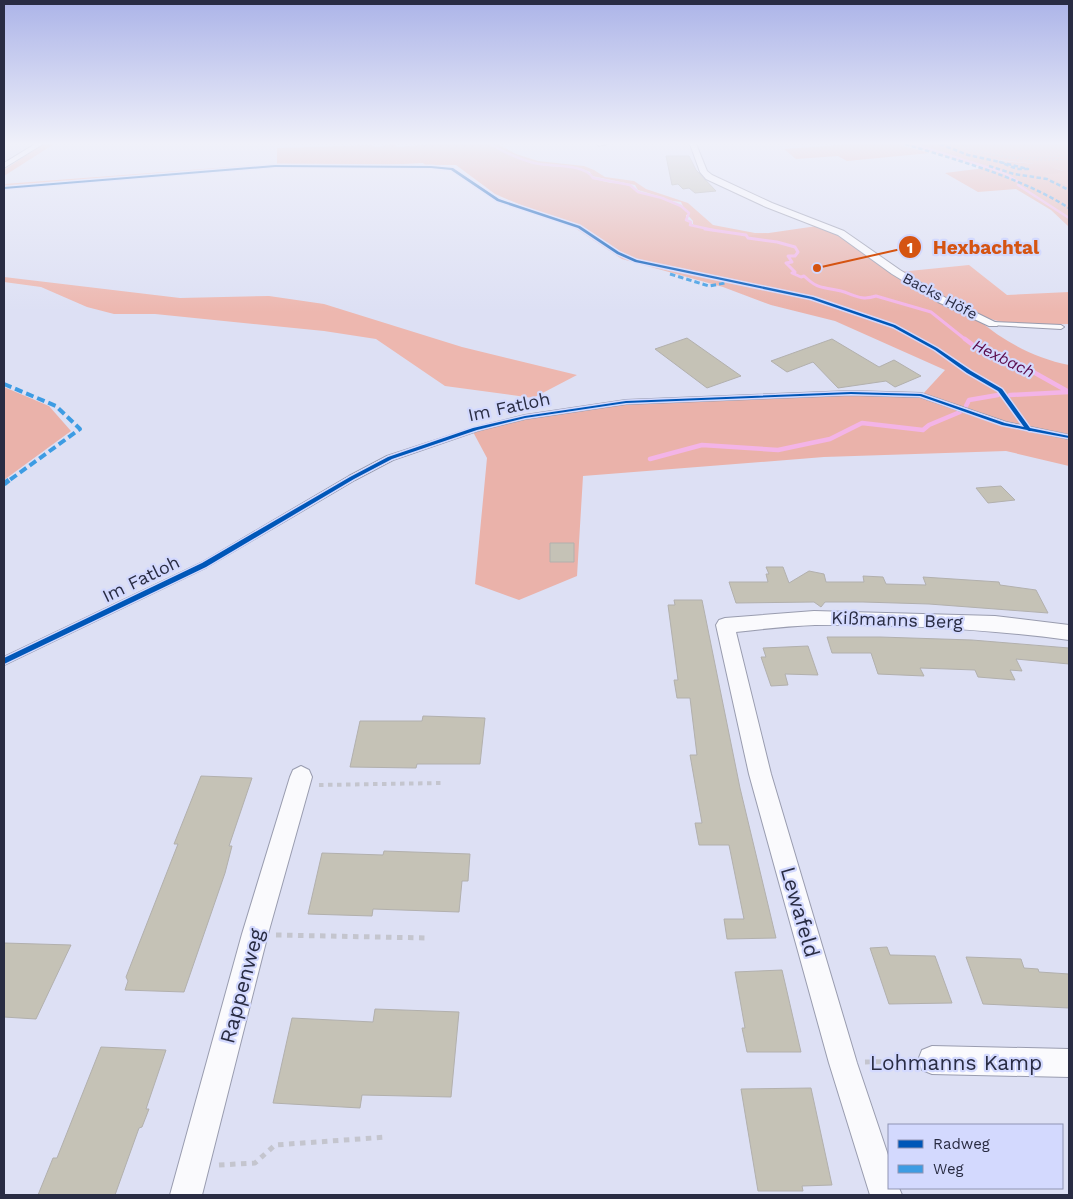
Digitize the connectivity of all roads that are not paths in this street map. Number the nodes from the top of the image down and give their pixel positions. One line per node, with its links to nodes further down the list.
1 (756, 200): 2 (street, Backs Höfe)
2 (992, 324): 3 (lane)
3 (1061, 327)
4 (1069, 437): 7 (lane, Im Fatloh)
5 (725, 625): 6 (street, Kißmanns Berg); 12 (street, Lewafeld)
6 (1069, 632)
7 (4, 661)
8 (300, 781): 11 (street, Rappenweg)
9 (932, 1060): 10 (street, Lohmanns Kamp)
10 (1069, 1063)
11 (186, 1195)
12 (886, 1195)

